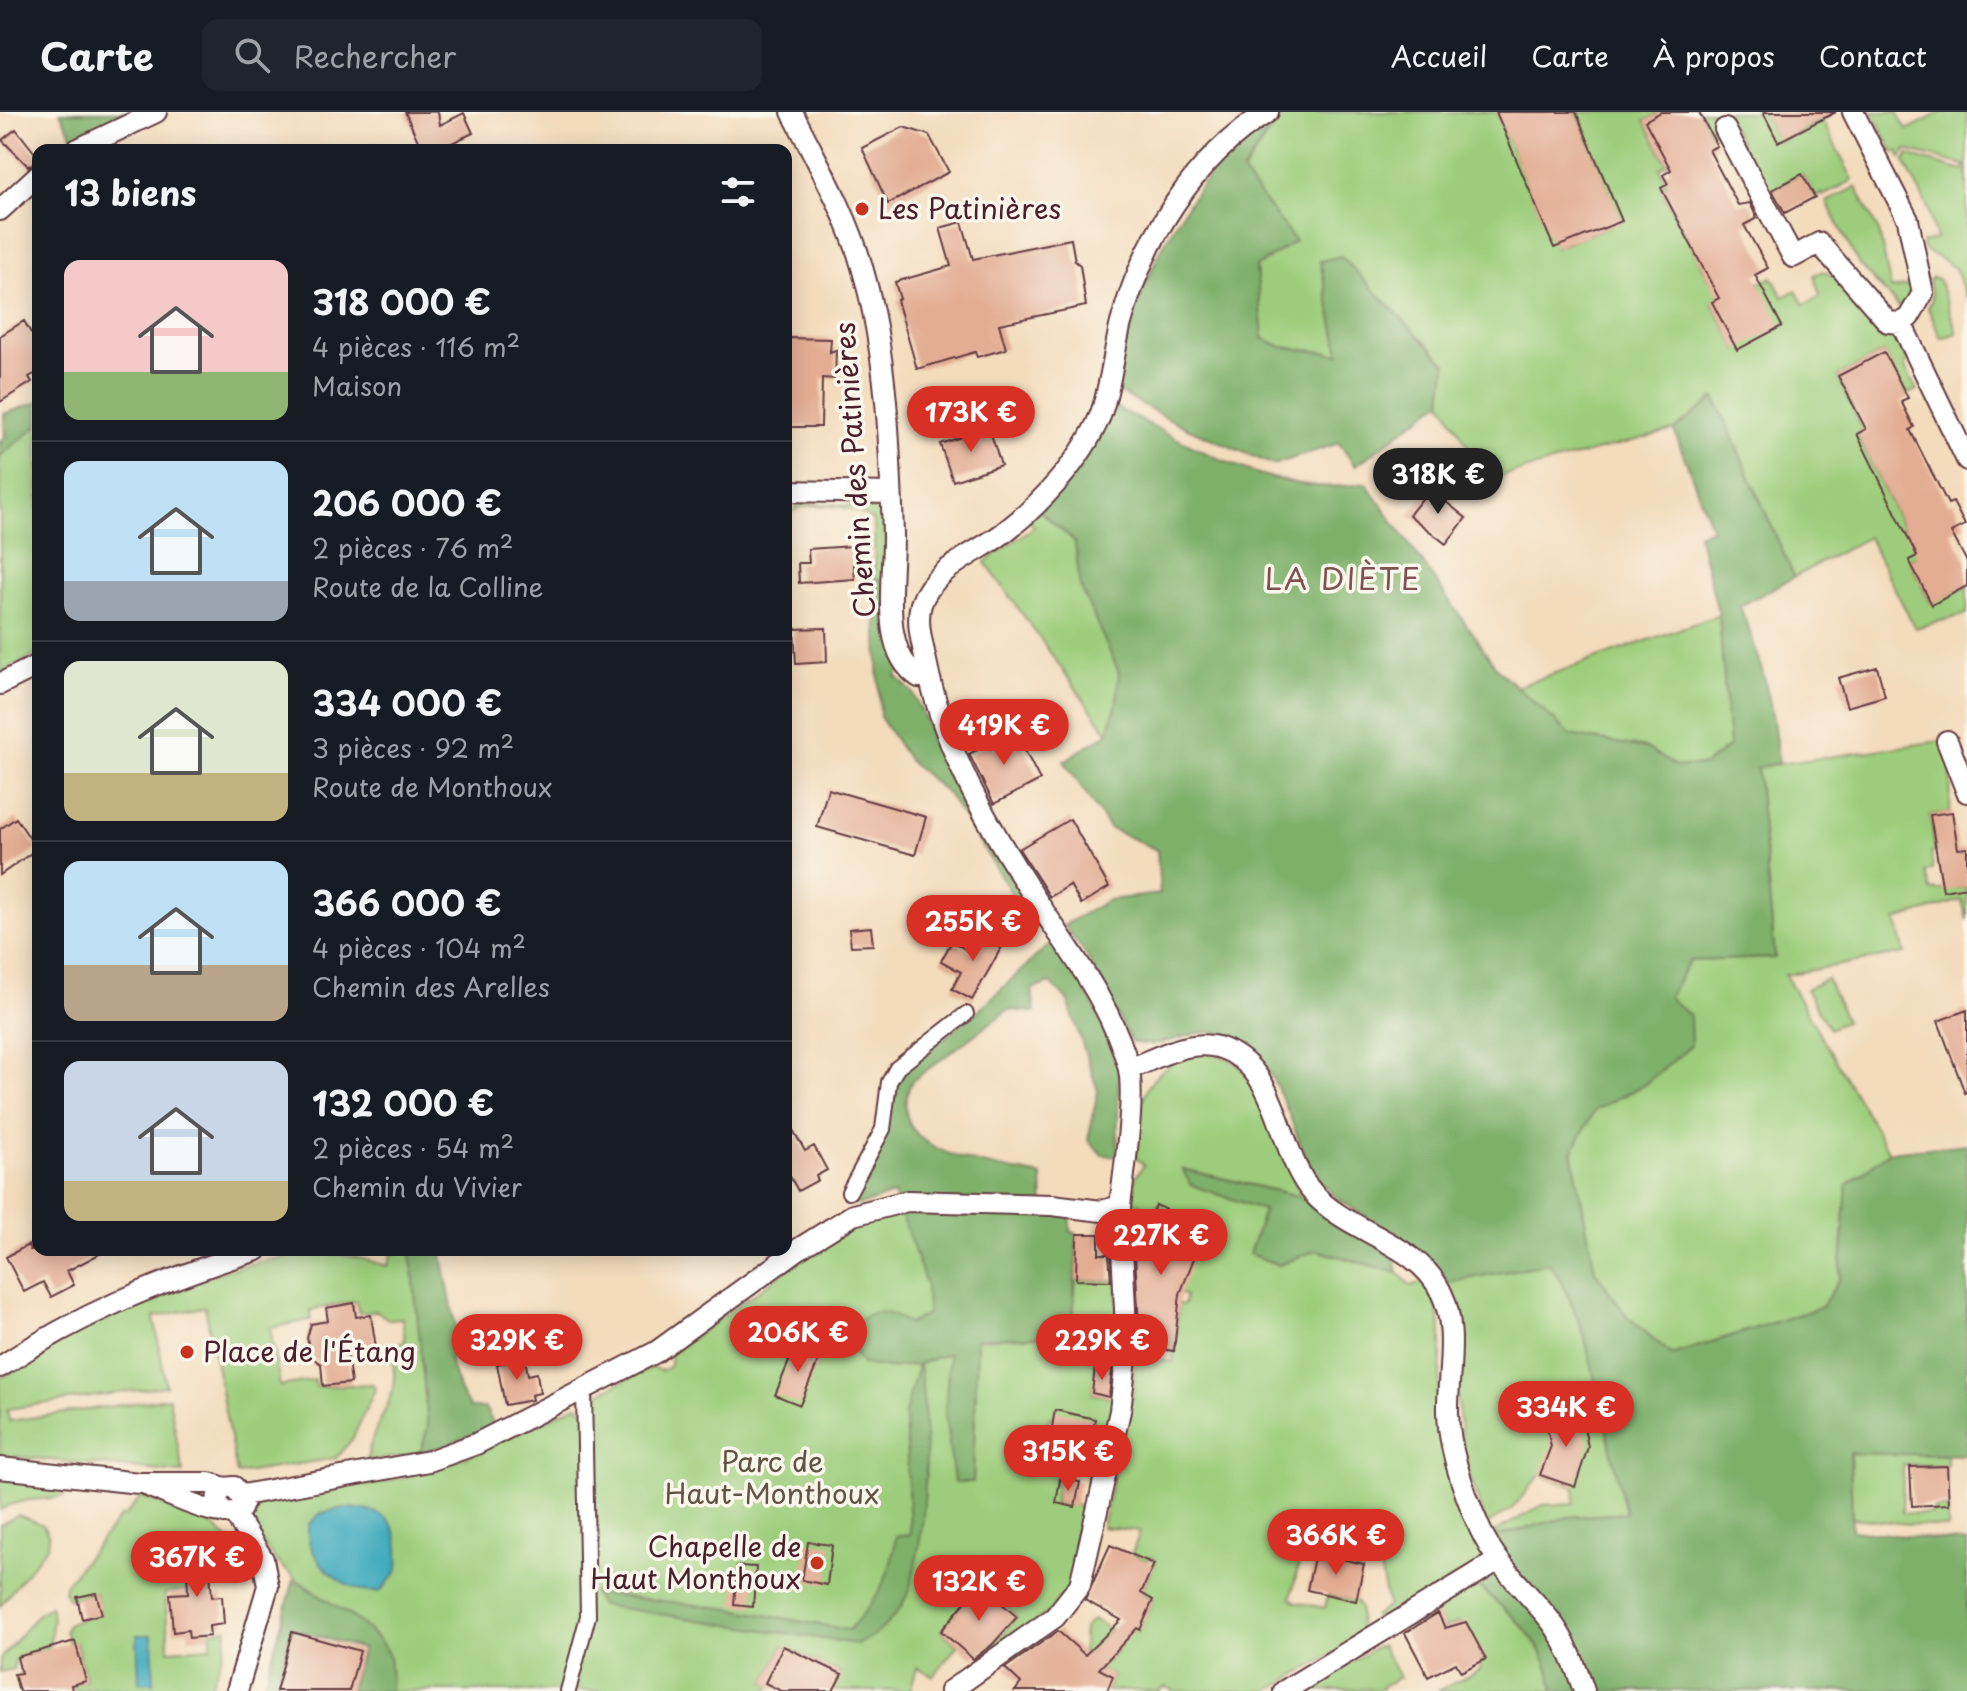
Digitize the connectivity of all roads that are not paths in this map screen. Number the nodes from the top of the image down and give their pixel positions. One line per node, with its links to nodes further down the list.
1 (156, 112): 6 (street)
2 (792, 112): 12 (street, Chemin des Patinières)
3 (1268, 112): 14 (street)
4 (1853, 112): 9 (street)
5 (1725, 129): 9 (street)
6 (89, 144)
7 (32, 181): 8 (street)
8 (0, 210)
9 (1901, 323): 10 (street)
10 (1967, 460)
11 (792, 491): 12 (street)
12 (890, 493): 14 (street, Chemin des Patinières)
13 (32, 668): 15 (street)
14 (928, 674): 19 (street)
15 (0, 684)
16 (1947, 741): 17 (street)
17 (1967, 792)
18 (966, 1014): 20 (street)
19 (1129, 1069): 21 (street); 29 (street)
20 (849, 1192)
21 (1120, 1206): 22 (street); 32 (street)
22 (792, 1254)
23 (239, 1256): 25 (street)
24 (789, 1256): 26 (street)
25 (0, 1367)
26 (584, 1391): 28 (street); 31 (street)
27 (0, 1468): 28 (street)
28 (232, 1502): 30 (street)
29 (1497, 1561): 33 (street); 34 (street)
30 (237, 1691)
31 (568, 1691)
32 (950, 1691)
33 (1284, 1691)
34 (1584, 1691)

